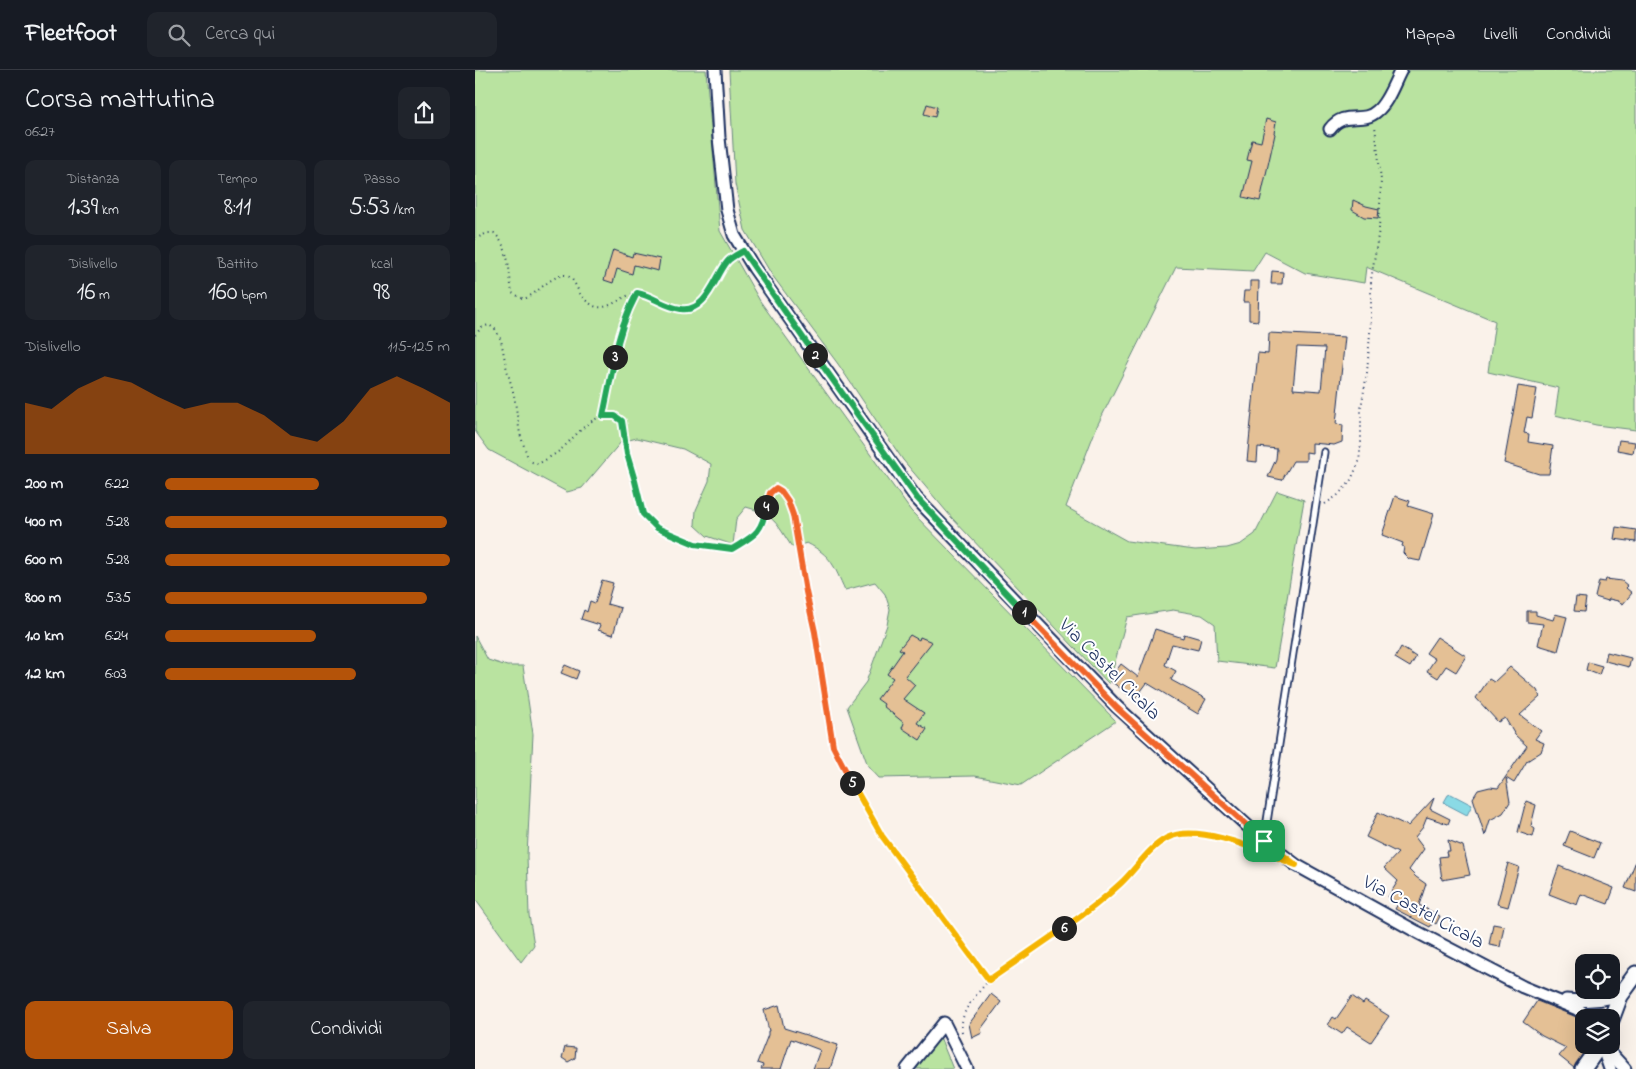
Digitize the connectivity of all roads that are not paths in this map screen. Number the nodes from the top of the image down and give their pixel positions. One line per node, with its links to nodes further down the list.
1 (715, 70): 5 (street, Via Castel Cicala)
2 (1401, 70): 3 (street)
3 (1330, 128)
4 (1324, 452): 5 (lane)
5 (1260, 845): 9 (street, Via Castel Cicala)
6 (1636, 974): 7 (street)
7 (1620, 996)
8 (1606, 999): 9 (street)
9 (1557, 1000): 10 (street)
10 (1577, 1009)
11 (1594, 1054): 16 (street)
12 (1604, 1054): 17 (street)
13 (1610, 1054): 18 (street)
14 (907, 1069): 15 (street)
15 (967, 1069)
16 (1583, 1069)
17 (1610, 1069)
18 (1625, 1069)

